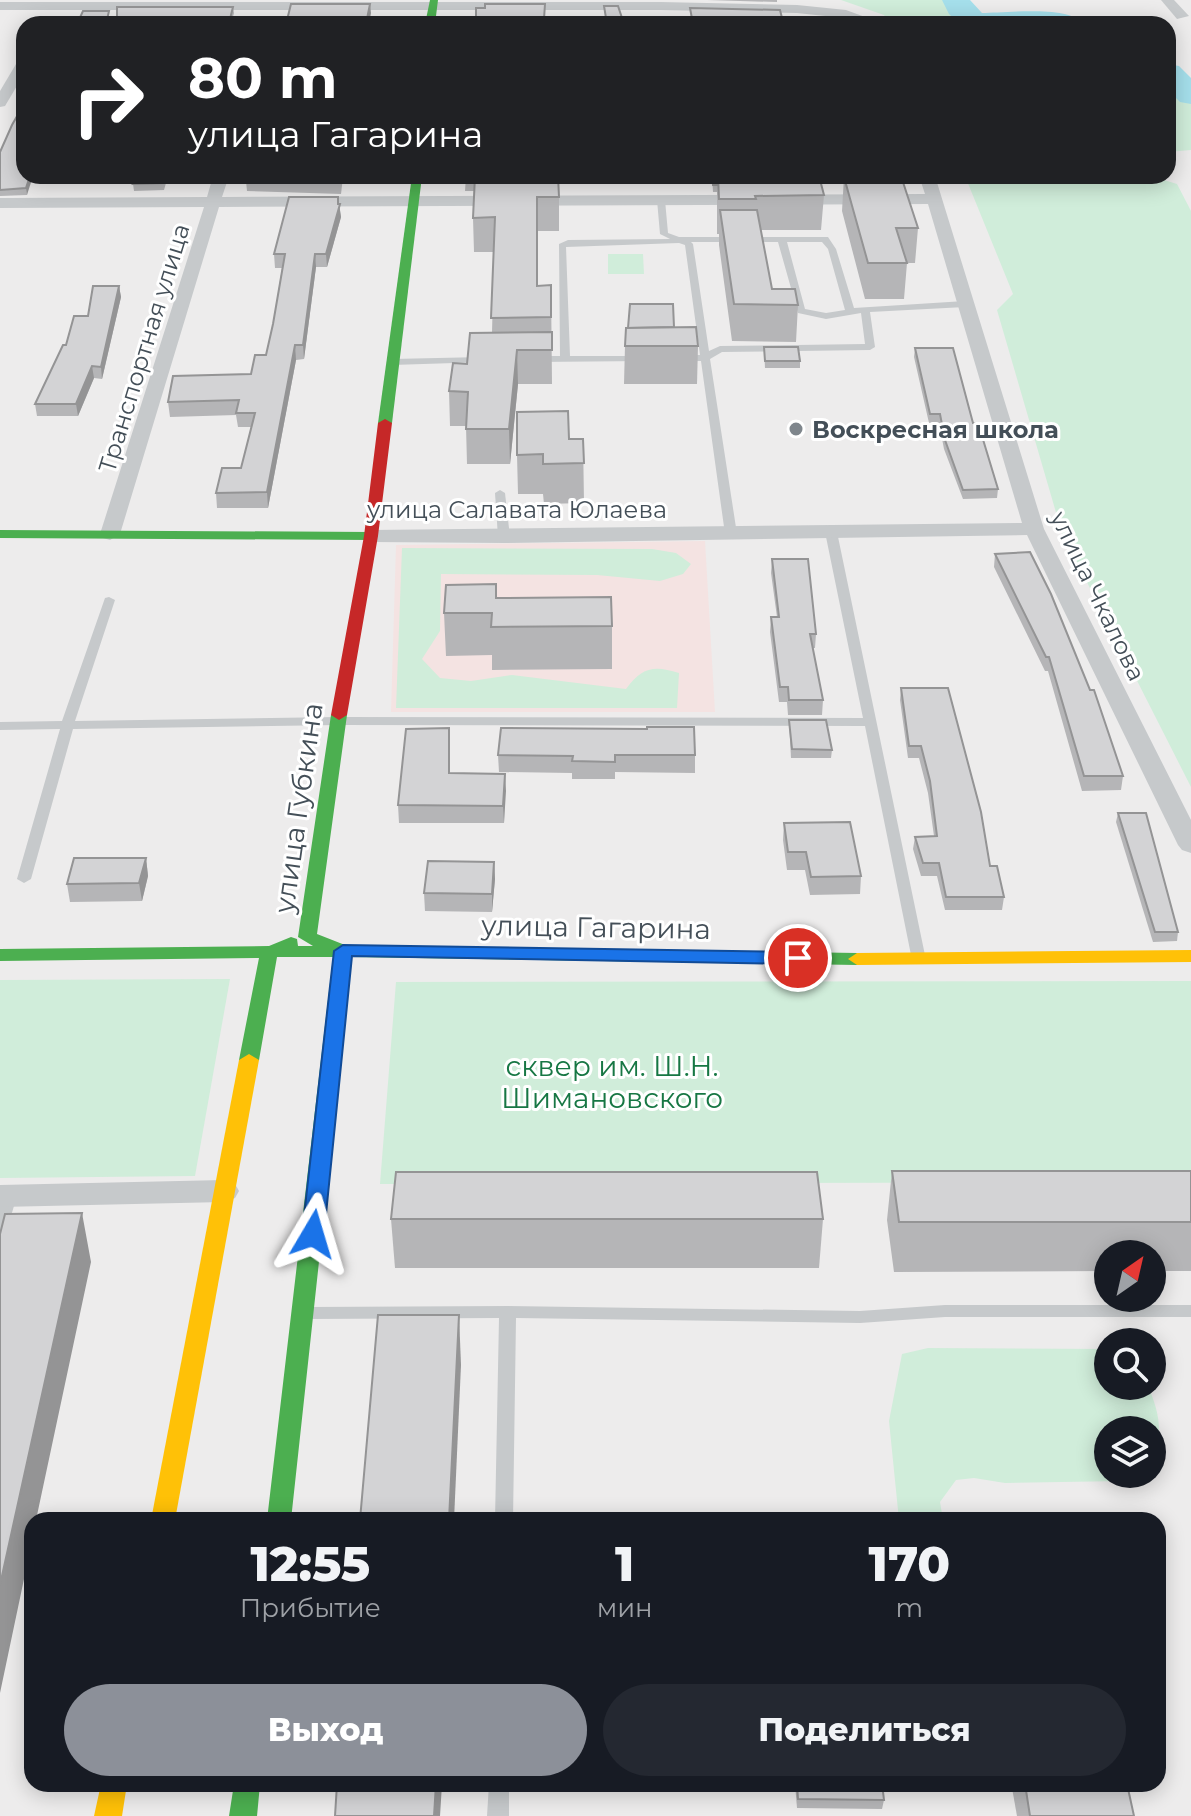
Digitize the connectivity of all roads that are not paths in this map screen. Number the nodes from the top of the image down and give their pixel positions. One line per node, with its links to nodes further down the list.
1 (1167, 0): 8 (street)
2 (267, 2): 3 (street); 4 (street)
3 (433, 2): 5 (street)
4 (59, 3): 6 (street)
5 (661, 3): 7 (street)
6 (0, 6)
7 (852, 16)
8 (1182, 16)
9 (16, 76): 10 (street)
10 (0, 103)
11 (219, 184): 18 (street, Транспортная улица)
12 (416, 184): 16 (main road, улица Губкина)
13 (929, 184): 14 (street, улица Чкалова)
14 (932, 199): 15 (street); 21 (street, улица Чкалова)
15 (661, 200): 16 (street); 20 (lane)
16 (415, 201): 18 (street); 30 (main road, улица Губкина)
17 (0, 203): 18 (street)
18 (214, 204): 35 (street, Транспортная улица)
19 (782, 239): 20 (lane); 23 (lane); 23 (lane)
20 (679, 240): 26 (lane); 27 (lane)
21 (965, 304): 22 (lane); 32 (street, улица Чкалова)
22 (865, 310): 23 (lane); 26 (lane)
23 (850, 311)
24 (659, 358): 27 (lane)
25 (674, 358): 26 (lane)
26 (705, 358): 36 (lane)
27 (565, 359): 29 (lane)
28 (502, 360): 30 (lane)
29 (518, 360)
30 (392, 362): 37 (main road, улица Губкина)
31 (500, 493): 38 (lane)
32 (1034, 529): 33 (street, улица Салавата Юлаева); 44 (street, улица Чкалова)
33 (831, 532): 36 (street, улица Салавата Юлаева); 41 (lane)
34 (0, 534): 35 (main road, улица Салавата Юлаева)
35 (110, 534): 37 (main road, улица Салавата Юлаева)
36 (731, 534): 38 (street, улица Салавата Юлаева)
37 (371, 536): 38 (street, улица Салавата Юлаева); 40 (main road, улица Губкина)
38 (504, 537)
39 (109, 600): 43 (lane)
40 (338, 721): 41 (lane); 43 (lane); 46 (main road, улица Губкина)
41 (870, 722): 51 (lane)
42 (0, 726): 43 (lane)
43 (67, 726): 45 (lane)
44 (1191, 845)
45 (24, 879)
46 (307, 937): 47 (main road, улица Губкина); 48 (main road)
47 (343, 951): 48 (main road, улица Гагарина); 51 (main road, улица Гагарина); 57 (main road)
48 (269, 953): 49 (main road, улица Гагарина); 52 (main road, улица Губкина)
49 (0, 955)
50 (1191, 956): 51 (main road, улица Гагарина)
51 (919, 960)
52 (224, 1191): 53 (street); 58 (main road, улица Губкина)
53 (5, 1196): 54 (lane)
54 (0, 1226)
55 (1191, 1311): 56 (lane)
56 (508, 1312): 57 (lane); 60 (lane)
57 (303, 1313): 59 (main road)
58 (164, 1512)
59 (280, 1512)
60 (504, 1512)
61 (112, 1792): 64 (main road)
62 (246, 1792): 65 (main road)
63 (499, 1792): 66 (lane)
64 (108, 1816)
65 (243, 1816)
66 (498, 1816)

